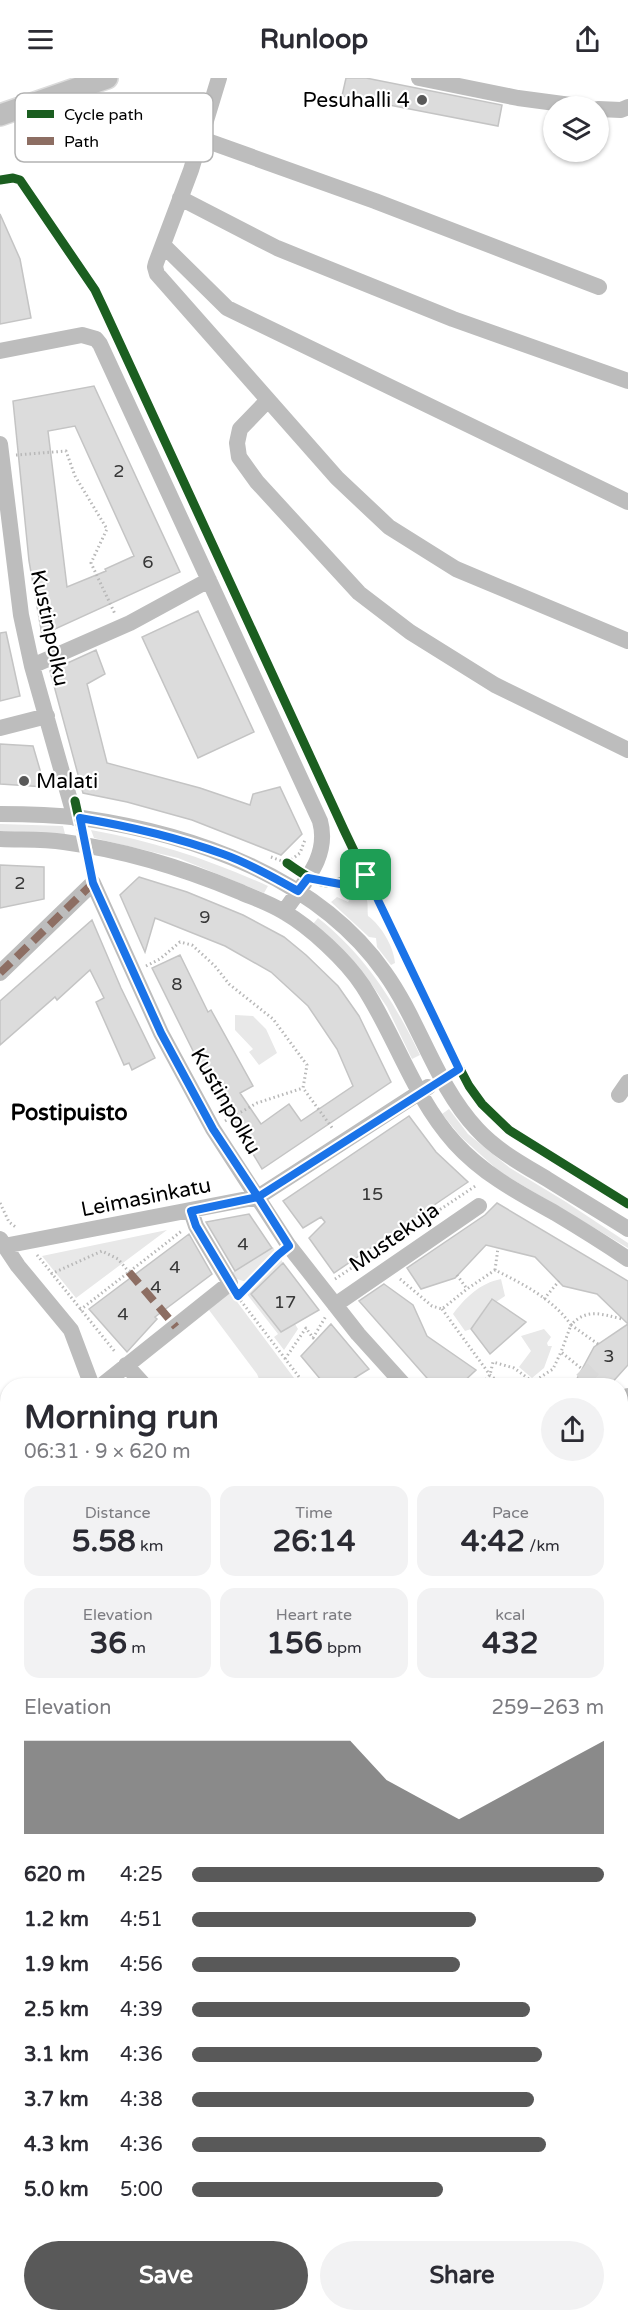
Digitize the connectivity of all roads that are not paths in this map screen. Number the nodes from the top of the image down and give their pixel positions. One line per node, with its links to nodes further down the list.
1 (107, 78): 4 (main road)
2 (219, 78): 5 (street)
3 (419, 78): 6 (street)
4 (64, 93)
5 (213, 98)
6 (543, 101)
7 (628, 107): 8 (street)
8 (609, 110)
9 (213, 143): 13 (street)
10 (193, 162): 11 (street)
11 (180, 198): 12 (street); 15 (street)
12 (163, 245): 16 (street); 18 (street)
13 (599, 287)
14 (0, 351): 19 (street)
15 (628, 381)
16 (268, 400): 20 (street); 24 (street)
17 (1, 451): 21 (street, Kustinpolku)
18 (628, 502)
19 (208, 579): 21 (street); 28 (street)
20 (628, 641)
21 (32, 666): 22 (street, Kustinpolku)
22 (47, 716): 23 (street); 26 (street, Kustinpolku)
23 (0, 728)
24 (628, 750)
25 (0, 814): 26 (street)
26 (75, 818): 28 (street)
27 (0, 839): 29 (street)
28 (303, 884): 29 (street); 31 (street)
29 (284, 912): 32 (street)
30 (0, 973): 33 (street, Kustinpolku)
31 (441, 1079): 32 (street, Leimasinkatu); 36 (street)
32 (420, 1092): 33 (street, Leimasinkatu); 38 (street)
33 (258, 1197): 35 (street, Leimasinkatu); 39 (street, Kustinpolku)
34 (478, 1206): 39 (street, Mustekuja)
35 (193, 1216): 37 (street, Leimasinkatu); 40 (street)
36 (628, 1229)
37 (2, 1243): 41 (street)
38 (628, 1259)
39 (340, 1301): 44 (street, Kustinpolku)
40 (126, 1365): 42 (street); 43 (street)
41 (89, 1378)
42 (111, 1378)
43 (138, 1378)
44 (398, 1378)

